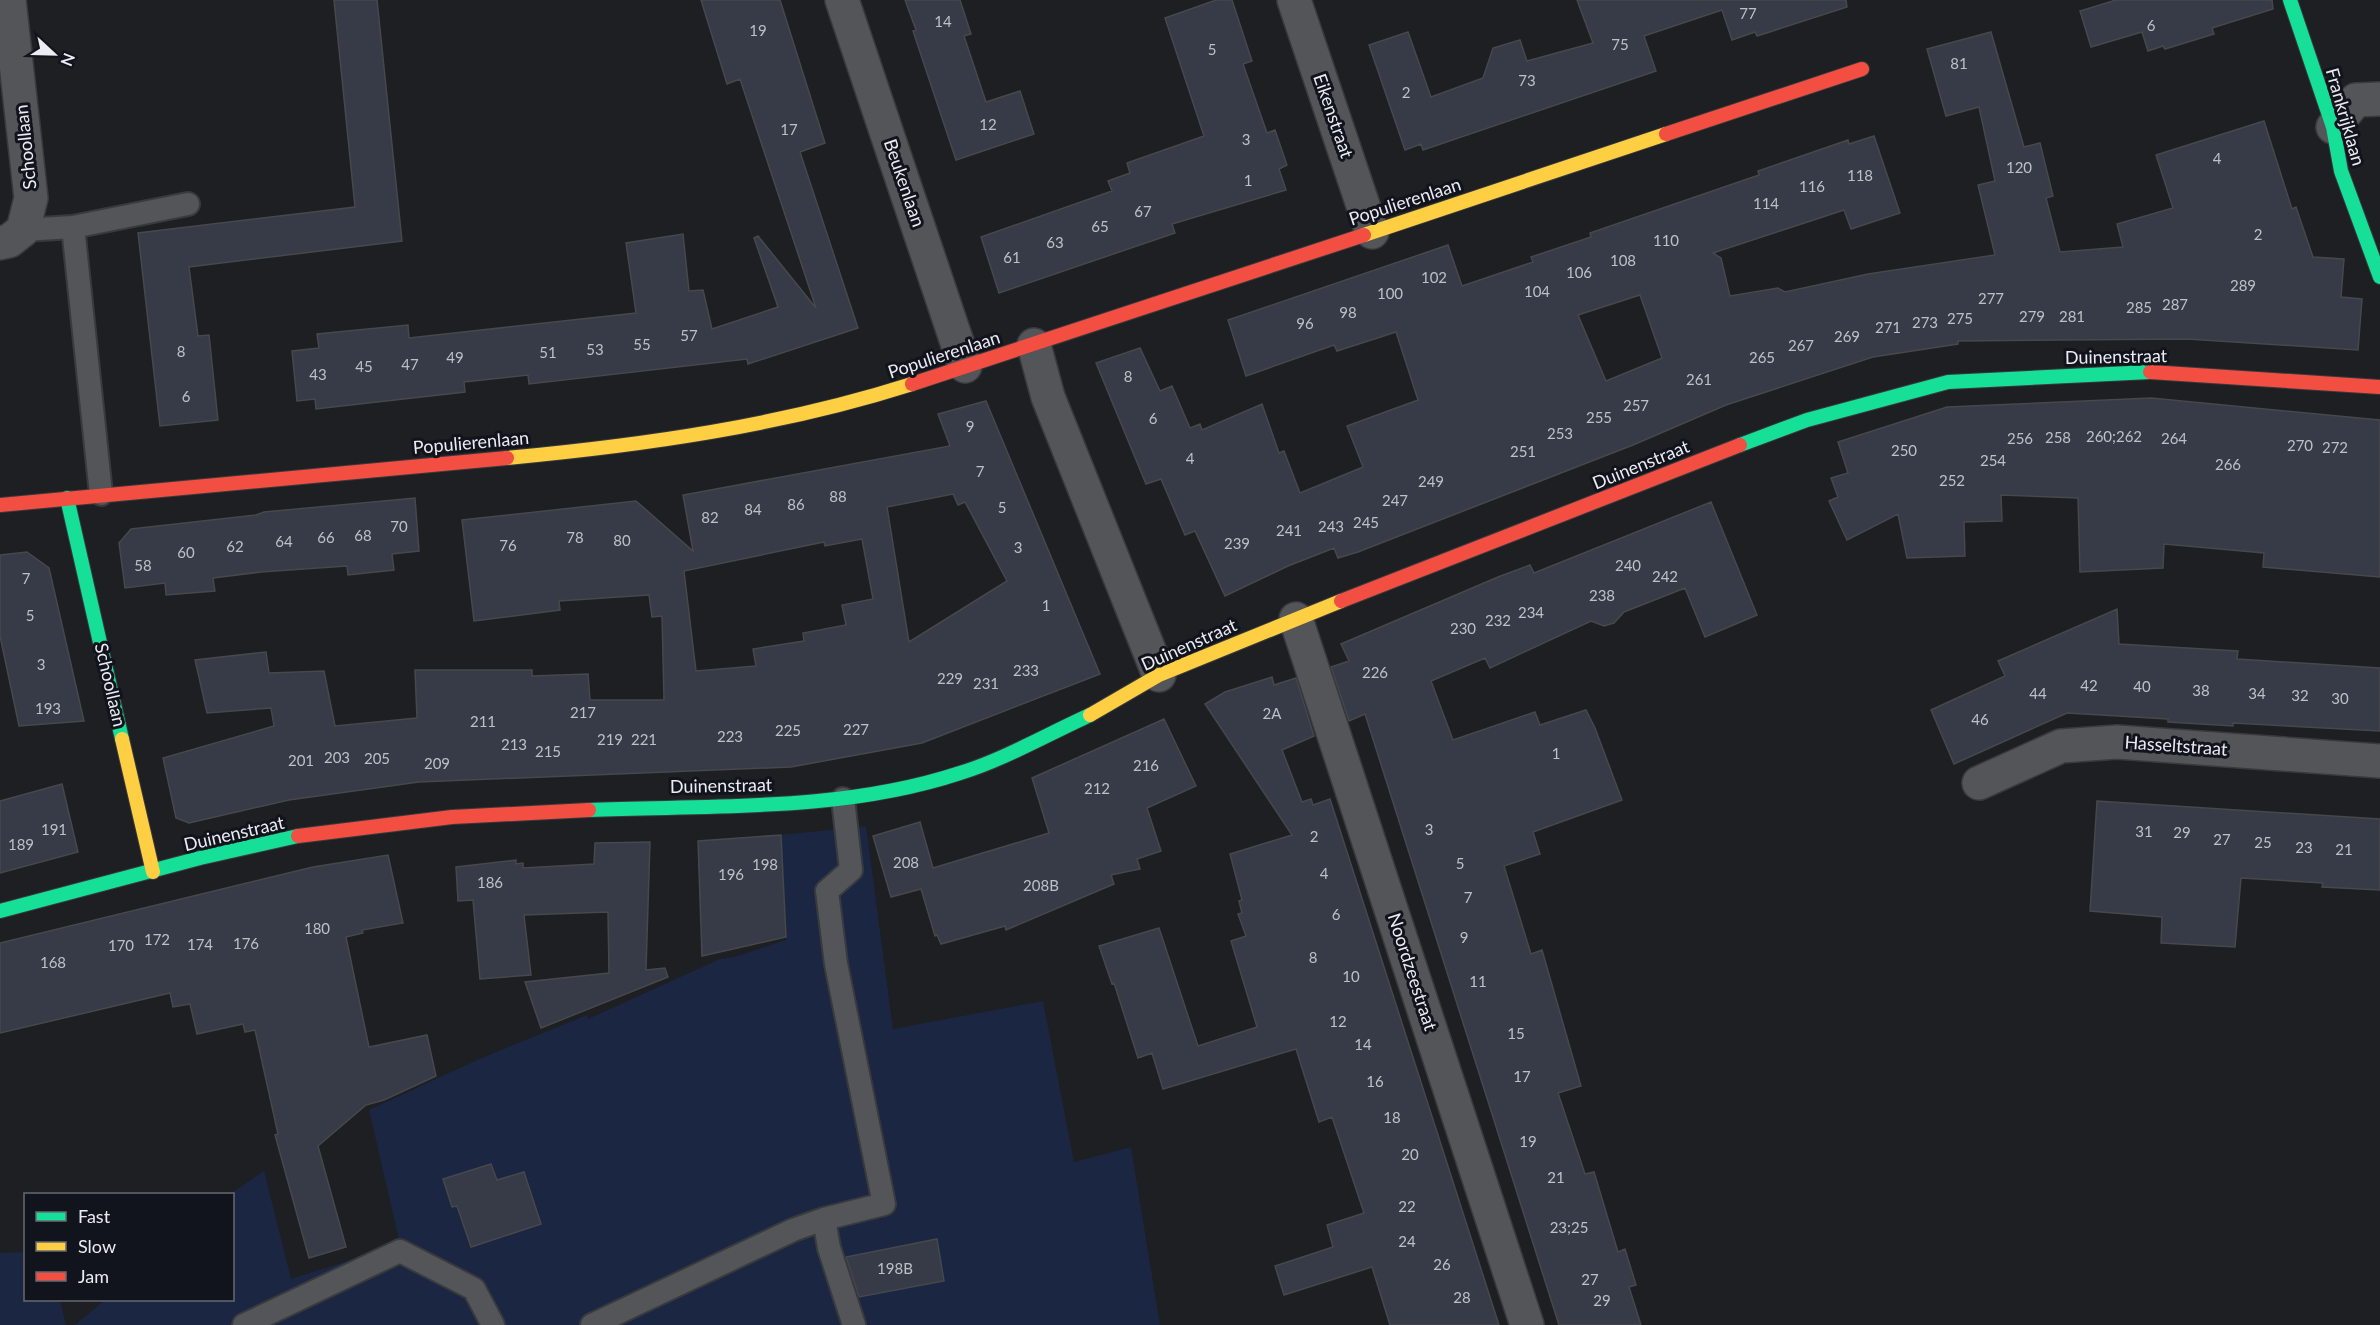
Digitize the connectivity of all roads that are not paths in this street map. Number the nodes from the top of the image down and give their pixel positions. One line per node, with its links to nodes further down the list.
1 (9, 0): 11 (street, Schoollaan)
2 (842, 0): 14 (street, Beukenlaan)
3 (1294, 0): 10 (street, Eikenstraat)
4 (2290, 0): 7 (street, Frankrijklaan)
5 (1862, 69): 10 (street, Populierenlaan)
6 (2380, 99): 7 (street)
7 (2333, 127): 12 (street, Frankrijklaan)
8 (188, 204): 9 (lane)
9 (73, 227): 11 (lane); 16 (lane)
10 (1372, 232): 13 (street, Populierenlaan)
11 (12, 237)
12 (2380, 277)
13 (1034, 345): 14 (street, Populierenlaan); 20 (street)
14 (965, 366): 16 (street, Populierenlaan)
15 (2380, 387): 19 (street, Duinenstraat)
16 (101, 494): 17 (street, Populierenlaan)
17 (67, 498): 18 (street, Populierenlaan); 24 (street, Schoollaan)
18 (0, 505)
19 (1296, 619): 20 (street, Duinenstraat); 31 (street, Noordzeestraat)
20 (1159, 675): 23 (street, Duinenstraat)
21 (2380, 761): 22 (street, Hasseltstraat)
22 (1980, 783)
23 (843, 799): 24 (street, Duinenstraat); 26 (lane)
24 (153, 872): 25 (street, Duinenstraat)
25 (0, 910)
26 (824, 1219): 29 (lane); 30 (lane)
27 (244, 1325): 28 (lane)
28 (493, 1325)
29 (592, 1325)
30 (854, 1325)
31 (1527, 1325)

